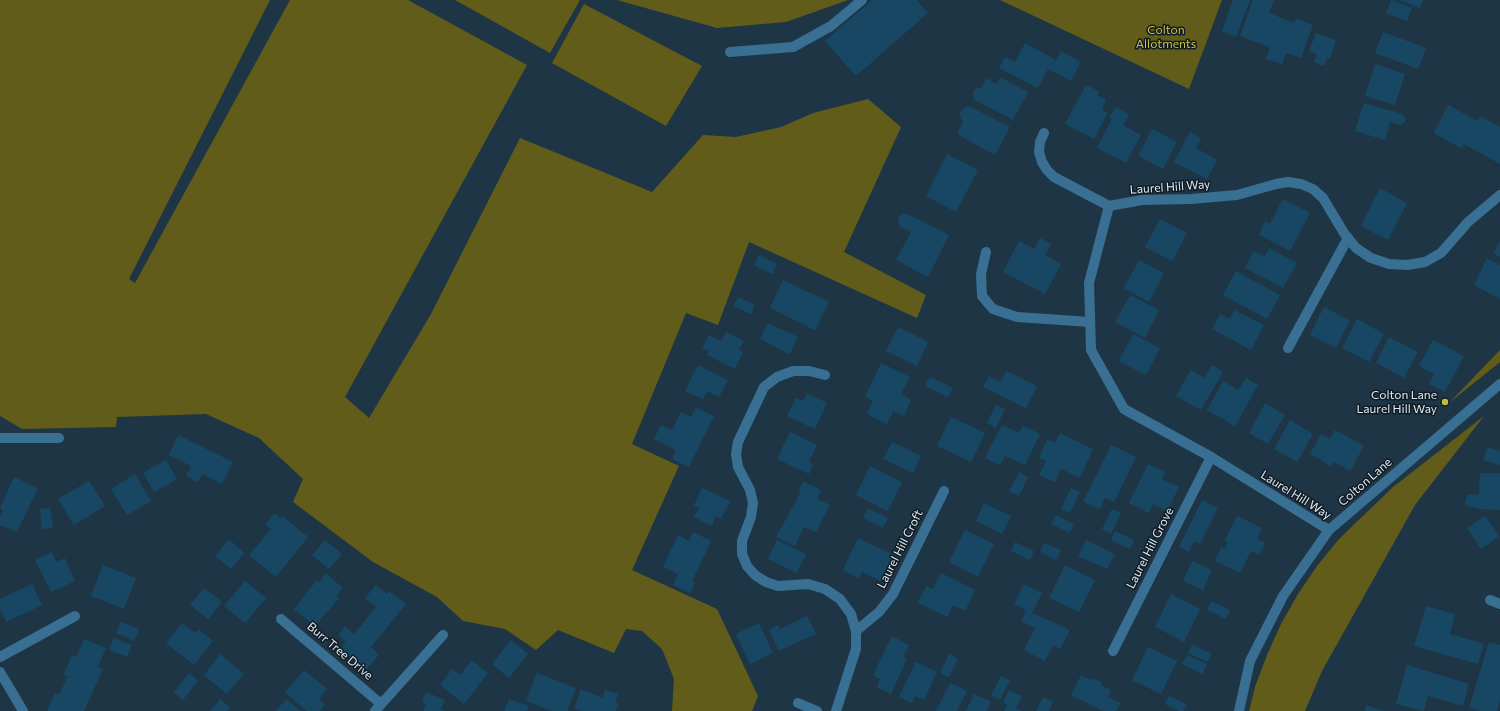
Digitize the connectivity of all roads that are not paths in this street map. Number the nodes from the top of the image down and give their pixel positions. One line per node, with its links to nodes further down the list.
1 (862, 0): 2 (street)
2 (730, 52)
3 (1044, 133): 5 (street)
4 (1500, 195): 6 (street, Laurel Hill Way)
5 (1109, 206): 6 (street, Laurel Hill Way); 8 (street, Laurel Hill Way)
6 (1348, 238): 9 (street)
7 (986, 252): 8 (street)
8 (1090, 322): 14 (street, Laurel Hill Way)
9 (1288, 348)
10 (825, 375): 19 (street)
11 (1500, 384): 16 (street, Colton Lane)
12 (0, 438): 13 (street)
13 (59, 438)
14 (1211, 457): 16 (street, Laurel Hill Way); 21 (street, Laurel Hill Grove)
15 (944, 491): 19 (street, Laurel Hill Croft)
16 (1329, 530): 29 (street, Colton Lane)
17 (75, 616): 22 (street)
18 (282, 619): 25 (street, Burr Tree Drive)
19 (856, 631): 28 (street)
20 (443, 635): 25 (street)
21 (1113, 651)
22 (0, 657)
23 (0, 672): 26 (street)
24 (798, 703): 27 (street)
25 (378, 707)
26 (23, 711)
27 (817, 711)
28 (836, 711)
29 (1239, 711)

